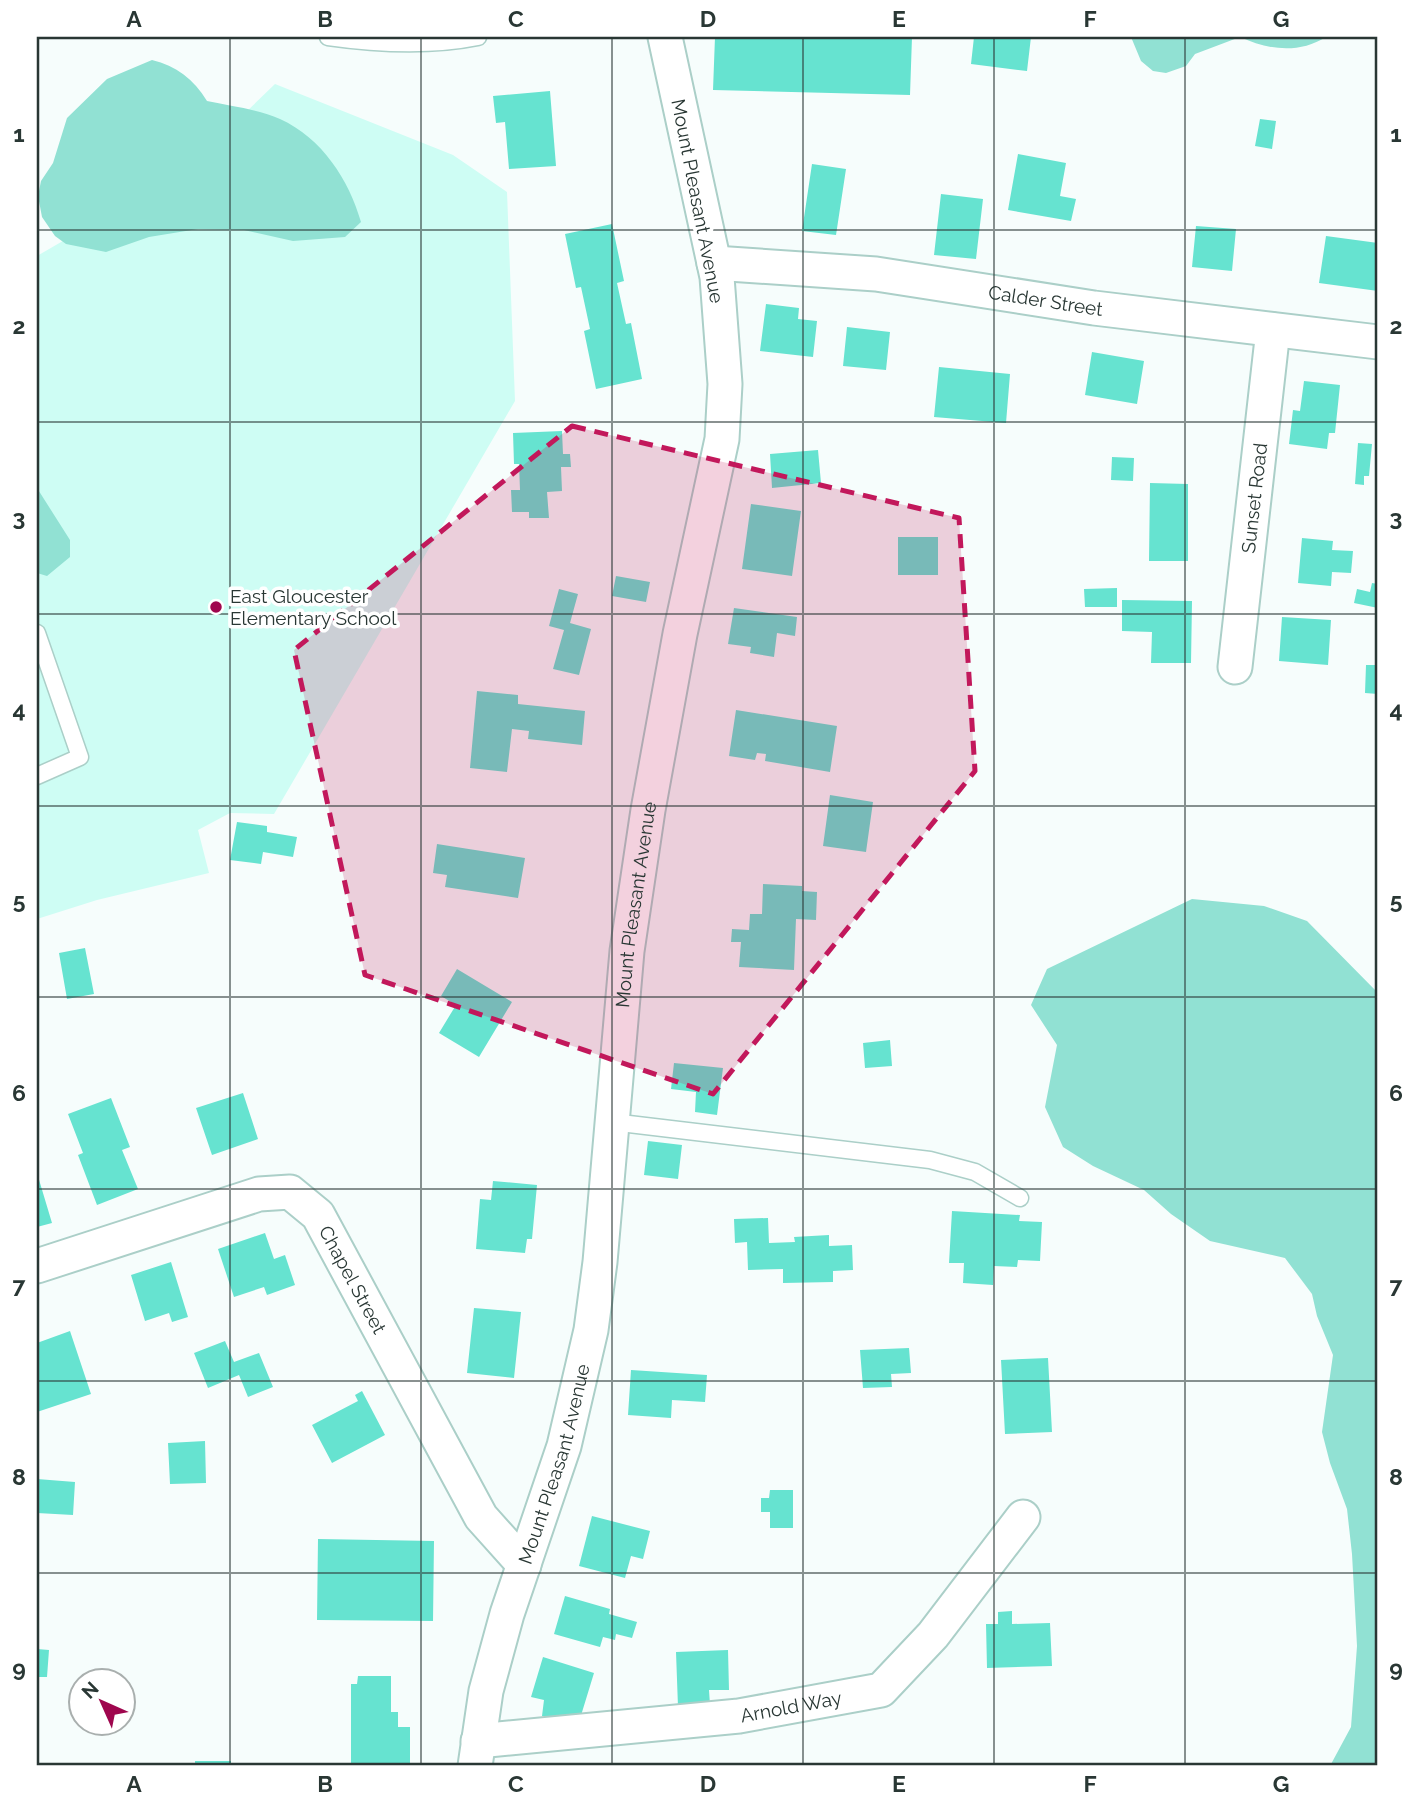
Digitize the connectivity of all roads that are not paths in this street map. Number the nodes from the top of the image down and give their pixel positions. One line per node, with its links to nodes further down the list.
1 (328, 37): 2 (lane)
2 (478, 37)
3 (665, 37): 4 (street, Mount Pleasant Avenue)
4 (714, 263): 5 (street, Calder Street); 10 (street, Mount Pleasant Avenue)
5 (1273, 330): 6 (street, Calder Street); 8 (street, Sunset Road)
6 (1378, 342)
7 (37, 634): 9 (lane)
8 (1235, 667)
9 (37, 776)
10 (612, 1122): 11 (lane); 14 (street, Mount Pleasant Avenue)
11 (1020, 1198)
12 (37, 1266): 14 (street, Chapel Street)
13 (1023, 1517): 15 (street, Arnold Way)
14 (524, 1564): 15 (street, Mount Pleasant Avenue)
15 (476, 1754)

